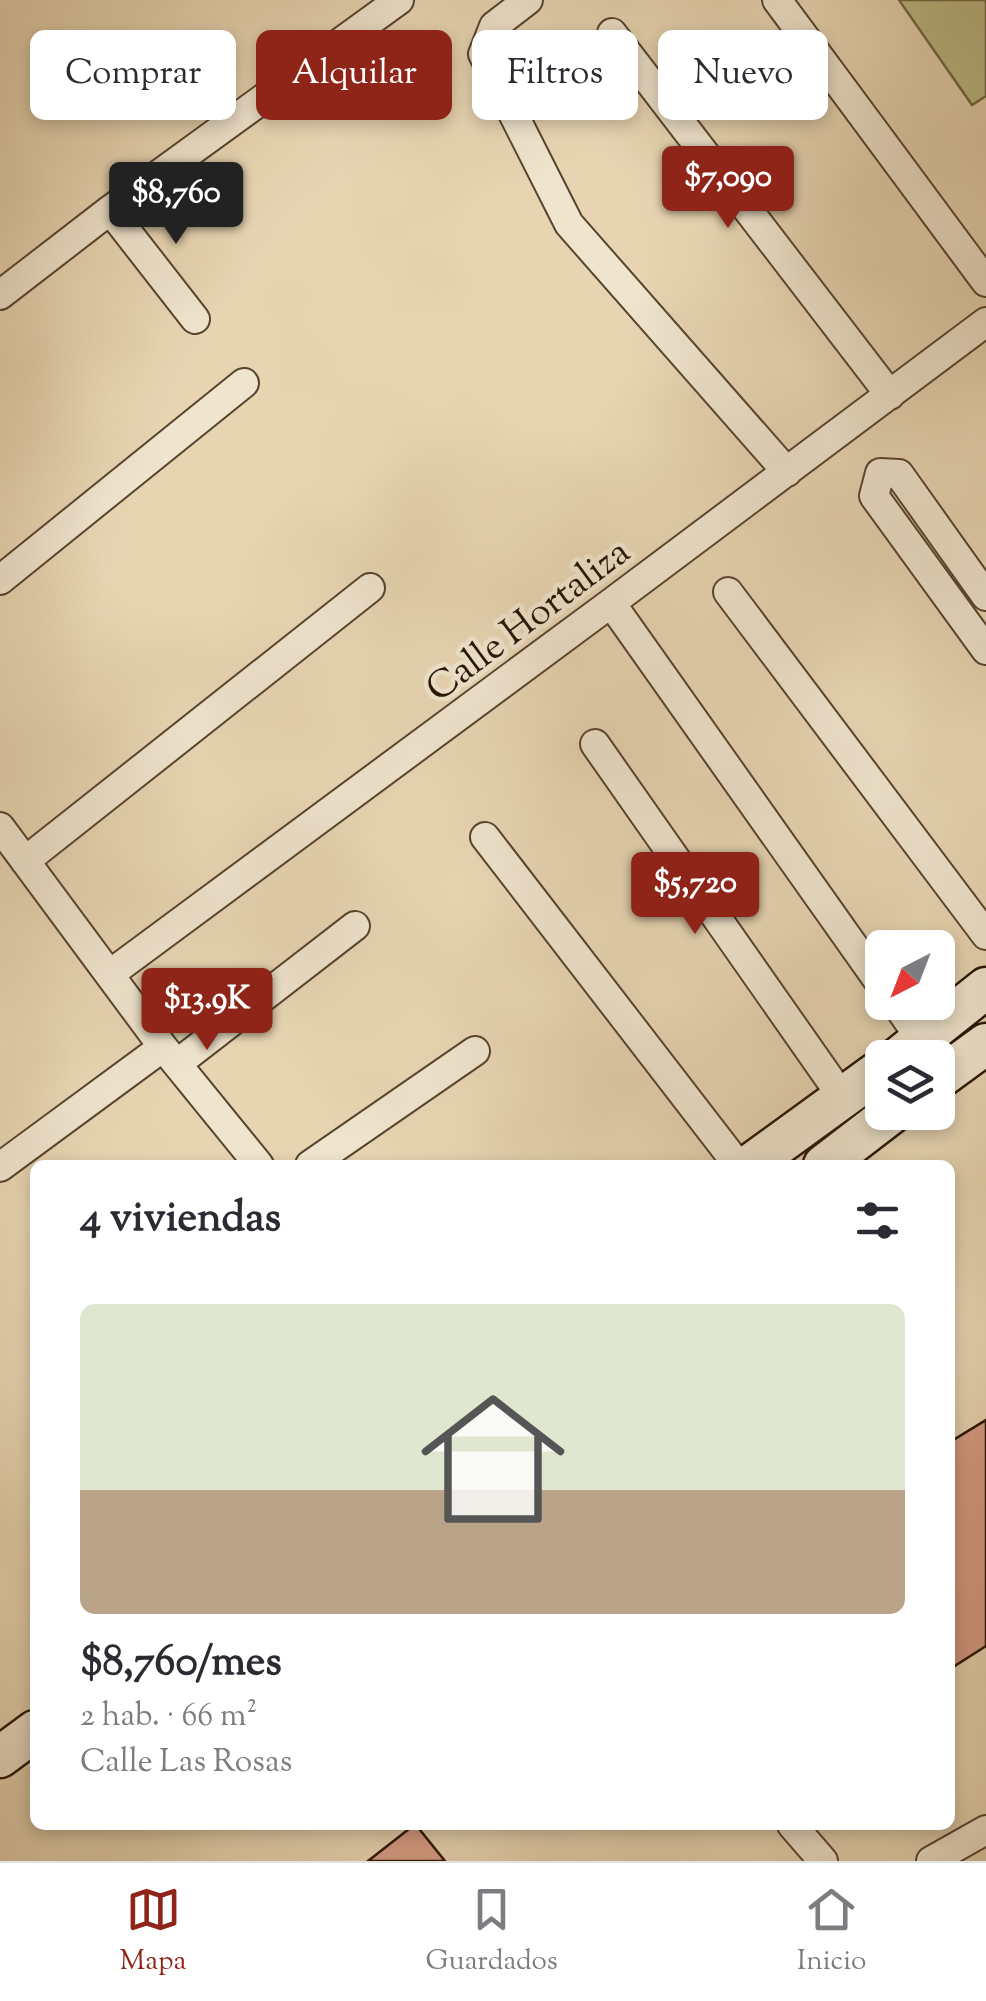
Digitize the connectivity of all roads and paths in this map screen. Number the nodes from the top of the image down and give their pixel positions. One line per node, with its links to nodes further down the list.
1 (399, 0): 5 (street)
2 (528, 0): 12 (street)
3 (777, 0): 6 (street)
4 (638, 67): 11 (street)
5 (110, 210): 7 (street); 8 (street)
6 (986, 282)
7 (0, 296)
8 (195, 320)
9 (986, 322): 11 (street, Calle Hortaliza)
10 (244, 383): 13 (street)
11 (890, 394): 12 (street, Calle Hortaliza)
12 (787, 472): 17 (street, Calle Hortaliza)
13 (0, 580)
14 (370, 588): 22 (street)
15 (728, 592): 24 (street)
16 (986, 596): 18 (street)
17 (612, 603): 25 (street); 26 (street, Calle Hortaliza)
18 (986, 650)
19 (595, 744): 34 (street)
20 (0, 827): 22 (street)
21 (484, 837): 38 (street)
22 (24, 861): 26 (street)
23 (355, 926): 32 (street)
24 (986, 934)
25 (865, 962)
26 (110, 974): 32 (street)
27 (986, 988): 28 (main road)
28 (946, 1040)
29 (986, 1044): 31 (main road)
30 (475, 1051): 37 (street)
31 (955, 1054)
32 (170, 1055): 36 (street); 41 (street)
33 (865, 1082): 34 (main road)
34 (843, 1098): 39 (main road)
35 (870, 1130): 40 (main road)
36 (256, 1160)
37 (317, 1160)
38 (734, 1160)
39 (757, 1160)
40 (831, 1160)
41 (0, 1167)
42 (30, 1735): 43 (main road)
43 (0, 1756)
44 (796, 1830): 46 (street)
45 (986, 1830): 47 (street)
46 (823, 1861)
47 (931, 1861)

